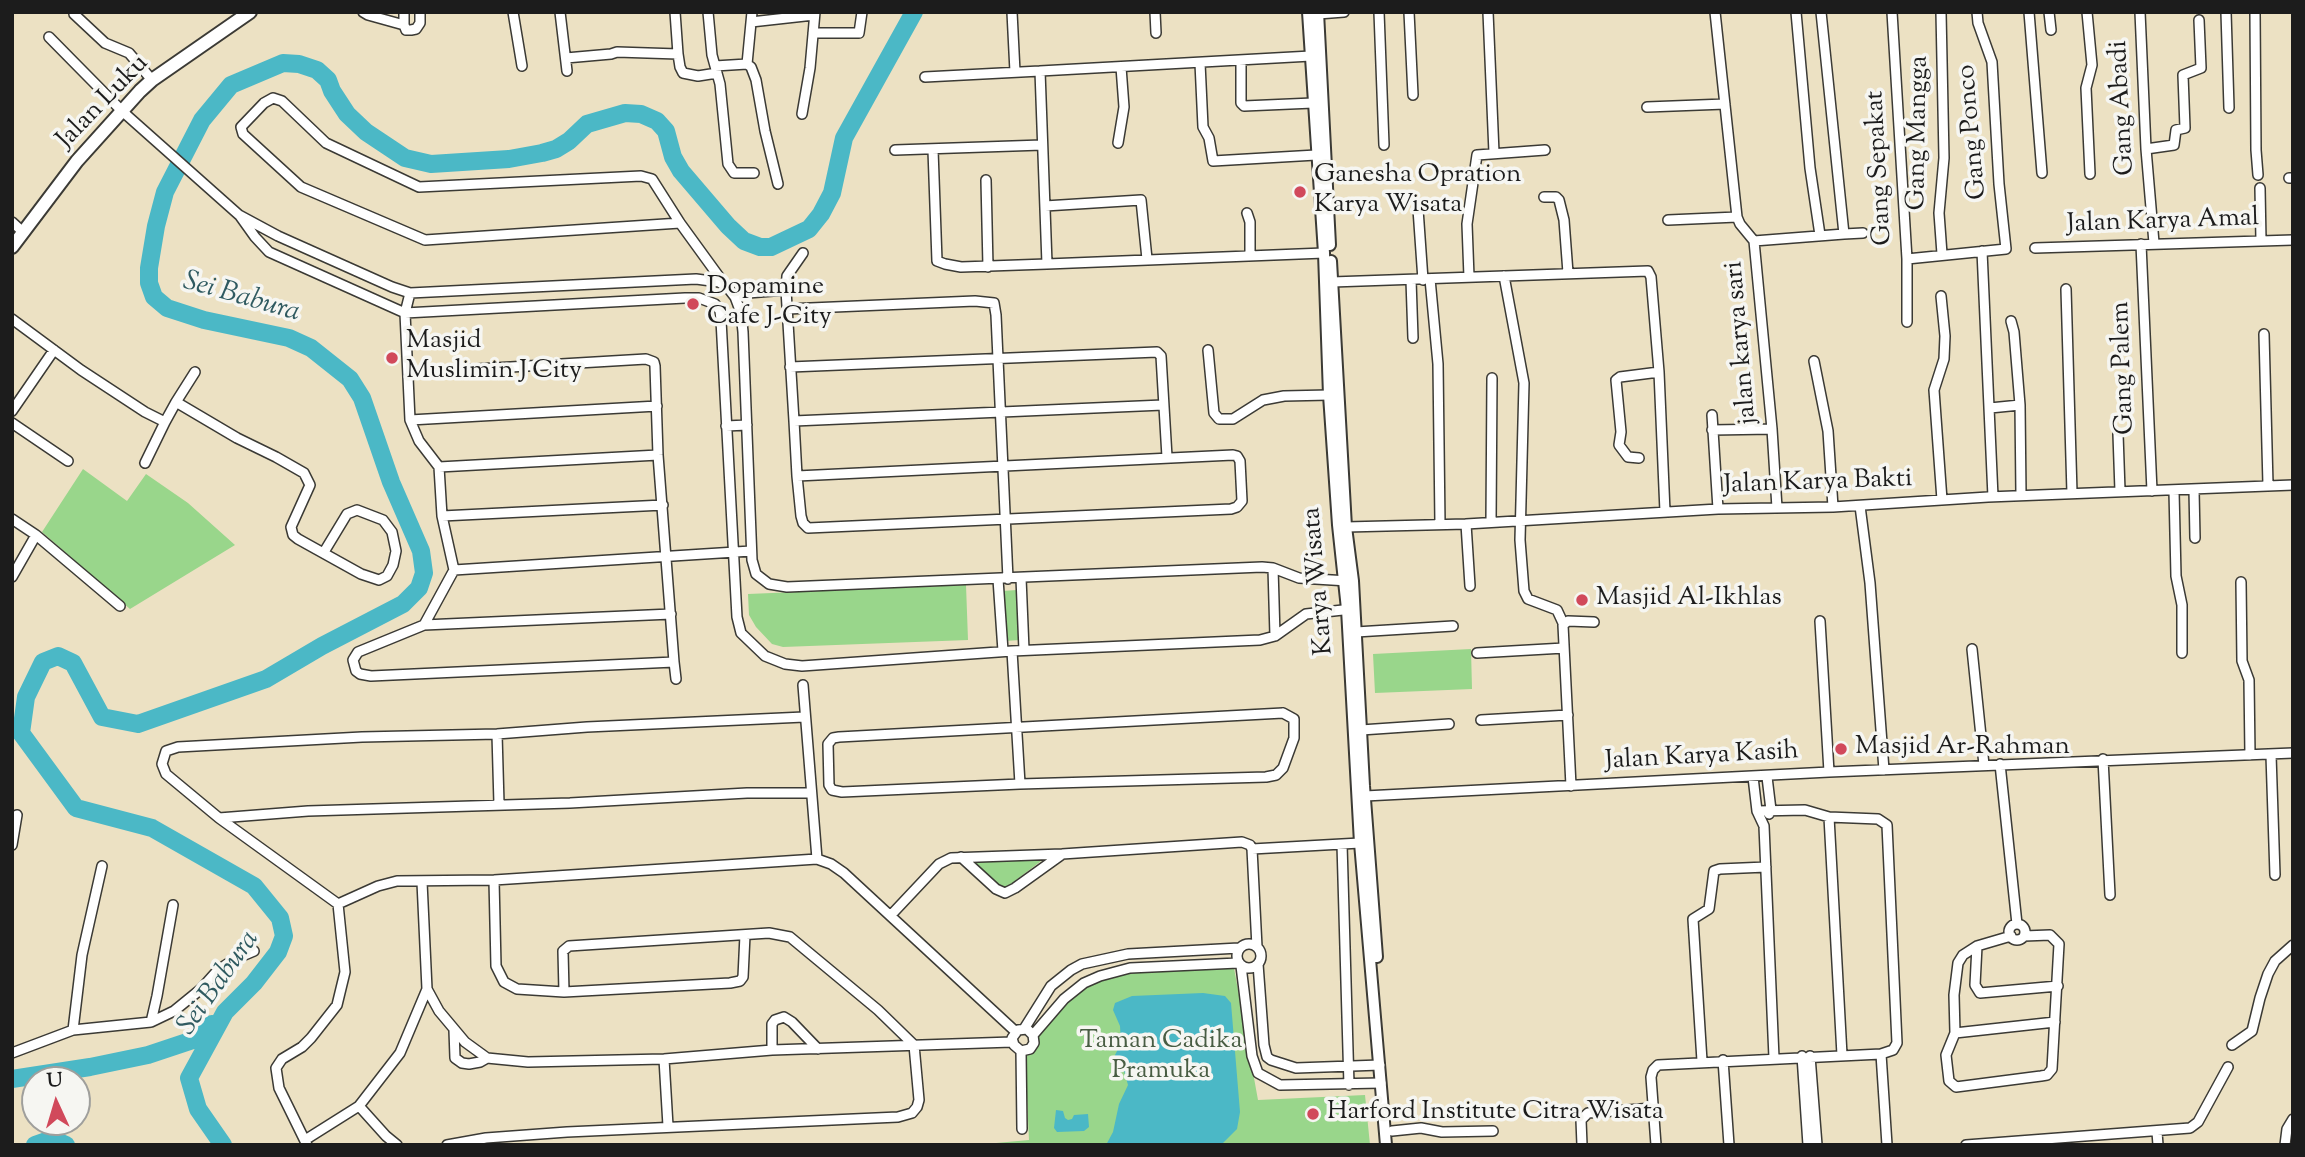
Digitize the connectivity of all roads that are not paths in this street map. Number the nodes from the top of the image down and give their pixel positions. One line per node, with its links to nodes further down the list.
1 (363, 12): 33 (street)
2 (404, 12): 33 (street)
3 (420, 12): 33 (street)
4 (513, 12): 44 (street)
5 (560, 12): 40 (street)
6 (675, 12): 38 (street)
7 (708, 12): 46 (street)
8 (862, 12): 35 (street)
9 (1012, 12): 49 (street)
10 (1155, 12): 36 (street)
11 (1344, 12): 27 (street)
12 (1379, 12): 61 (street)
13 (1409, 12): 52 (street)
14 (1488, 12): 66 (street)
15 (1715, 12): 54 (street, jalan karya sari)
16 (1796, 12): 87 (street)
17 (1821, 12): 86 (street)
18 (1892, 12): 103 (street, Gang Sepakat)
19 (1941, 12): 100 (street, Gang Mangga)
20 (1977, 12): 96 (street, Gang Ponco)
21 (2029, 12): 69 (street)
22 (2049, 12): 34 (street)
23 (2087, 12): 70 (street)
24 (2140, 12): 62 (street, Gang Abadi)
25 (2227, 12): 56 (street)
26 (2255, 12): 71 (street)
27 (1315, 13): 39 (street, Karya Wisata); 111 (street, Karya Wisata)
28 (74, 14): 51 (street)
29 (245, 14): 51 (main road, Jalan Luku)
30 (814, 14): 31 (street); 35 (street)
31 (752, 17): 43 (street)
32 (2199, 20): 62 (street)
33 (404, 25)
34 (2052, 30)
35 (813, 33): 58 (street)
36 (1156, 33)
37 (49, 37): 57 (street)
38 (678, 54): 40 (street); 46 (street)
39 (1311, 56): 41 (street); 53 (street, Karya Wisata)
40 (566, 58): 47 (street)
41 (1241, 61): 42 (street); 53 (street)
42 (1200, 63): 45 (street); 67 (street)
43 (747, 64): 46 (street); 73 (street)
44 (522, 66)
45 (1121, 67): 48 (street); 59 (street)
46 (716, 70): 68 (street)
47 (568, 71)
48 (1040, 71): 49 (street); 60 (street)
49 (1015, 72): 50 (street)
50 (925, 78)
51 (152, 80): 57 (main road, Jalan Luku)
52 (1413, 96)
53 (1313, 103): 67 (street, Karya Wisata)
54 (1725, 104): 55 (street); 80 (street, jalan karya sari)
55 (1647, 107)
56 (2229, 108)
57 (122, 111): 79 (street); 84 (main road, Jalan Luku)
58 (802, 114)
59 (1118, 143)
60 (1042, 145): 64 (street); 76 (street)
61 (1384, 145)
62 (2146, 149): 92 (street, Gang Abadi)
63 (895, 150): 64 (street)
64 (933, 150): 105 (street)
65 (1545, 150): 66 (street)
66 (1494, 153): 108 (street)
67 (1316, 155): 99 (street, Karya Wisata)
68 (754, 173)
69 (2042, 173)
70 (2090, 174)
71 (2258, 175)
72 (986, 180): 105 (street)
73 (778, 184)
74 (2260, 188): 90 (street)
75 (1544, 197): 106 (street)
76 (1045, 206): 102 (street); 104 (street)
77 (1418, 209): 109 (street)
78 (1247, 214): 101 (street)
79 (239, 215): 88 (street); 97 (street)
80 (1737, 217): 81 (street); 91 (street, jalan karya sari)
81 (1668, 220)
82 (12, 222): 84 (street)
83 (680, 223): 83 (street); 114 (street)
84 (24, 233): 94 (main road, Jalan Luku)
85 (1863, 233): 86 (street)
86 (1844, 234): 87 (street)
87 (1820, 235): 91 (street)
88 (278, 236): 97 (street); 113 (street)
89 (2293, 240): 90 (street, Jalan Karya Amal)
90 (2261, 241): 92 (street, Jalan Karya Amal)
91 (1754, 242): 153 (street, jalan karya sari)
92 (2154, 243): 93 (street, Jalan Karya Amal)
93 (2141, 244): 95 (street, Jalan Karya Amal); 167 (street, Gang Palem)
94 (12, 247)
95 (2035, 248)
96 (1982, 251): 100 (street); 143 (street)
97 (269, 252): 121 (street)
98 (803, 253): 116 (street)
99 (1324, 253): 101 (street); 138 (street, Karya Wisata)
100 (1942, 254): 103 (street)
101 (1250, 255): 102 (street)
102 (1147, 259): 104 (street)
103 (1908, 259): 126 (street, Gang Sepakat)
104 (1047, 264): 105 (street)
105 (988, 267)
106 (1568, 273): 107 (street); 135 (street)
107 (1504, 276): 108 (street); 183 (street)
108 (1469, 277): 109 (street)
109 (1427, 279): 110 (street); 185 (street)
110 (1411, 280): 111 (street); 128 (street)
111 (1332, 282): 187 (street, Karya Wisata)
112 (576, 285): 114 (street); 117 (street); 120 (street)
113 (392, 287): 117 (street); 121 (street)
114 (728, 288): 119 (street)
115 (2066, 289): 170 (street)
116 (786, 290): 119 (street); 122 (street)
117 (410, 293): 123 (street)
118 (1941, 296): 173 (street)
119 (735, 297): 151 (street)
120 (578, 303): 123 (street); 152 (street)
121 (386, 304): 123 (street)
122 (787, 309): 131 (street); 133 (street)
123 (405, 313): 136 (street)
124 (12, 319): 129 (street)
125 (2011, 321): 141 (street)
126 (1907, 322)
127 (2264, 334): 164 (street)
128 (1413, 338)
129 (54, 350): 144 (street); 149 (street)
130 (1208, 350): 138 (street)
131 (996, 358): 133 (street); 140 (street); 145 (street)
132 (1814, 361): 176 (street)
133 (790, 367): 148 (street)
134 (195, 372): 139 (street)
135 (1659, 372): 158 (street); 179 (street)
136 (409, 373): 142 (street); 147 (street)
137 (1492, 377): 184 (street)
138 (1329, 395): 199 (street, Karya Wisata)
139 (176, 402): 149 (street); 191 (street)
140 (1163, 405): 145 (street); 157 (street)
141 (2020, 405): 143 (street); 171 (street)
142 (657, 406): 147 (street); 156 (street)
143 (1990, 408): 172 (street)
144 (12, 411)
145 (1000, 412): 148 (street); 161 (street)
146 (1712, 415): 154 (street)
147 (410, 420): 162 (street)
148 (794, 421): 163 (street)
149 (165, 422): 160 (street)
150 (12, 423): 159 (street)
151 (747, 425): 152 (street); 190 (street)
152 (726, 426): 192 (street)
153 (1772, 429): 154 (street); 177 (street, jalan karya sari)
154 (1712, 430): 178 (street)
155 (2118, 434): 166 (street)
156 (658, 455): 162 (street); 174 (street)
157 (1167, 457): 161 (street); 181 (street)
158 (1639, 458)
159 (68, 461)
160 (145, 463)
161 (1002, 464): 163 (street); 181 (street)
162 (439, 467): 180 (street)
163 (797, 476): 181 (street)
164 (2268, 485): 165 (street, Jalan Karya Bakti); 169 (street, Jalan Karya Bakti)
165 (2293, 485)
166 (2120, 491): 167 (street, Jalan Karya Bakti); 170 (street, Jalan Karya Bakti)
167 (2152, 491): 168 (street, Jalan Karya Bakti)
168 (2174, 491): 169 (street, Jalan Karya Bakti); 217 (street)
169 (2194, 491): 189 (street)
170 (2072, 493): 171 (street, Jalan Karya Bakti)
171 (2021, 495): 172 (street, Jalan Karya Bakti)
172 (1993, 497): 173 (street, Jalan Karya Bakti)
173 (1942, 500): 175 (street, Jalan Karya Bakti)
174 (663, 505): 180 (street); 193 (street)
175 (1860, 506): 176 (street, Jalan Karya Bakti); 234 (street)
176 (1833, 507): 177 (street, Jalan Karya Bakti)
177 (1777, 508): 178 (street, Jalan Karya Bakti)
178 (1721, 509): 179 (street, Jalan Karya Bakti)
179 (1665, 512): 183 (street, Jalan Karya Bakti)
180 (442, 516): 195 (street)
181 (1004, 518): 198 (street)
182 (12, 519): 188 (street)
183 (1521, 520): 184 (street, Jalan Karya Bakti); 207 (street)
184 (1490, 522): 186 (street, Jalan Karya Bakti)
185 (1440, 524): 186 (street, Jalan Karya Bakti); 187 (street, Jalan Karya Bakti)
186 (1466, 524): 201 (street)
187 (1346, 527): 199 (street, Karya Wisata)
188 (36, 535): 196 (street); 202 (street)
189 (2195, 538)
190 (751, 551): 192 (street); 198 (street)
191 (324, 552): 191 (street)
192 (734, 552): 193 (street); 215 (street)
193 (665, 555): 195 (street); 204 (street)
194 (1273, 568): 197 (street); 199 (street); 211 (street)
195 (454, 570): 208 (street)
196 (12, 577)
197 (1021, 578): 198 (street); 214 (street)
198 (1003, 579): 215 (street)
199 (1348, 581): 203 (street, Karya Wisata)
200 (2241, 582): 229 (street)
201 (1470, 586)
202 (120, 606)
203 (1351, 609): 210 (street); 211 (street); 249 (street, Karya Wisata)
204 (671, 614): 208 (street); 218 (street)
205 (1820, 621): 235 (street)
206 (1594, 622): 207 (street)
207 (1563, 623): 212 (street)
208 (424, 625): 218 (street)
209 (1453, 626): 210 (street)
210 (1356, 632): 226 (street)
211 (1275, 636): 214 (street)
212 (1564, 648): 216 (street); 221 (street)
213 (1972, 649): 233 (street)
214 (1024, 650): 215 (street)
215 (1008, 651): 225 (street)
216 (1476, 653)
217 (2182, 653)
218 (674, 662): 219 (street)
219 (676, 679)
220 (803, 685): 222 (street)
221 (1567, 715): 223 (street); 239 (street)
222 (804, 717): 227 (street); 240 (street)
223 (1481, 720)
224 (1449, 724): 226 (street)
225 (1016, 726): 238 (street); 238 (street); 238 (street)
226 (1361, 730): 241 (street)
227 (497, 734): 242 (street); 247 (street)
228 (2293, 753): 230 (street, Jalan Karya Kasih)
229 (2250, 755): 230 (street, Jalan Karya Kasih); 231 (street, Jalan Karya Kasih)
230 (2271, 755): 258 (street)
231 (2103, 759): 232 (street, Jalan Karya Kasih); 261 (street)
232 (2000, 764): 233 (street, Jalan Karya Kasih); 265 (street)
233 (1984, 765): 234 (street, Jalan Karya Kasih)
234 (1884, 770): 235 (street, Jalan Karya Kasih)
235 (1829, 772): 236 (street, Jalan Karya Kasih)
236 (1767, 776): 237 (street, Jalan Karya Kasih); 243 (street)
237 (1753, 777): 239 (street, Jalan Karya Kasih); 244 (street)
238 (1020, 784)
239 (1571, 786): 241 (street, Jalan Karya Kasih)
240 (811, 793): 242 (street); 255 (street)
241 (1365, 796): 315 (street)
242 (499, 804): 247 (street)
243 (1771, 810): 244 (street); 246 (street); 248 (street)
244 (1757, 811): 248 (street)
245 (18, 816): 251 (street)
246 (1829, 817): 295 (street); 296 (street)
247 (219, 818): 262 (street)
248 (1764, 826): 257 (street)
249 (1360, 843): 250 (street); 303 (street, Karya Wisata)
250 (1342, 844): 252 (street); 304 (street)
251 (12, 845)
252 (1252, 849): 253 (street); 271 (street)
253 (1062, 854): 254 (street); 254 (street)
254 (961, 858): 264 (street)
255 (817, 859): 259 (street); 264 (street)
256 (102, 866): 283 (street)
257 (1766, 867): 299 (street); 302 (street)
258 (2274, 876)
259 (494, 880): 260 (street); 280 (street)
260 (422, 882): 262 (street); 279 (street)
261 (2110, 895)
262 (338, 904): 320 (street)
263 (173, 905): 281 (street)
264 (891, 915): 285 (street)
265 (2017, 924): 267 (street); 268 (street)
266 (745, 935): 280 (street); 280 (street); 289 (street)
267 (2011, 936): 268 (street); 270 (street)
268 (2024, 936): 278 (street)
269 (2293, 945): 290 (street)
270 (1976, 946): 278 (street); 286 (street)
271 (1257, 947): 272 (street); 275 (street)
272 (1239, 948): 274 (street); 276 (street)
273 (254, 951): 281 (street)
274 (1128, 954): 277 (street); 285 (street)
275 (1258, 964): 276 (street); 306 (street)
276 (1240, 965): 277 (street); 309 (street)
277 (1130, 968): 287 (street)
278 (2058, 986): 282 (street)
279 (427, 989): 284 (street); 310 (street)
280 (565, 992)
281 (150, 1022): 283 (street)
282 (2055, 1022): 286 (street); 286 (street)
283 (74, 1030): 294 (street)
284 (454, 1030): 298 (street); 298 (street)
285 (1020, 1030): 287 (street); 288 (street)
286 (1955, 1033)
287 (1033, 1035): 293 (street)
288 (1012, 1042): 289 (street); 293 (street)
289 (914, 1045): 291 (street); 313 (street)
290 (2232, 1045)
291 (818, 1049): 292 (street); 292 (street)
292 (772, 1050): 300 (street)
293 (1021, 1051): 314 (street)
294 (12, 1053)
295 (1881, 1054): 296 (street); 330 (street)
296 (1842, 1055): 297 (street)
297 (1806, 1056): 299 (street); 328 (street); 329 (street)
298 (487, 1058): 300 (street)
299 (1774, 1058): 301 (street)
300 (664, 1059): 313 (street)
301 (1723, 1060): 302 (street); 327 (street)
302 (1702, 1061): 311 (street)
303 (1380, 1065): 304 (street); 307 (street, Karya Wisata)
304 (1349, 1067): 306 (street); 308 (street)
305 (2228, 1067): 317 (street)
306 (1296, 1068): 309 (street)
307 (1381, 1083): 308 (street); 323 (street, Karya Wisata)
308 (1349, 1085): 309 (street)
309 (1297, 1086)
310 (359, 1106): 320 (street); 321 (street)
311 (1653, 1108): 325 (street); 326 (street)
312 (2293, 1119): 333 (street)
313 (668, 1126): 322 (street)
314 (1022, 1129)
315 (1392, 1130): 316 (street); 324 (street)
316 (1493, 1131)
317 (2157, 1132): 319 (street); 332 (street)
318 (2076, 1141): 319 (street); 331 (street)
319 (2091, 1141)
320 (306, 1142)
321 (397, 1145)
322 (447, 1145)
323 (1386, 1145)
324 (1393, 1145)
325 (1582, 1145)
326 (1656, 1145)
327 (1729, 1145)
328 (1808, 1145)
329 (1817, 1145)
330 (1887, 1145)
331 (1966, 1145)
332 (2158, 1145)
333 (2285, 1145)

